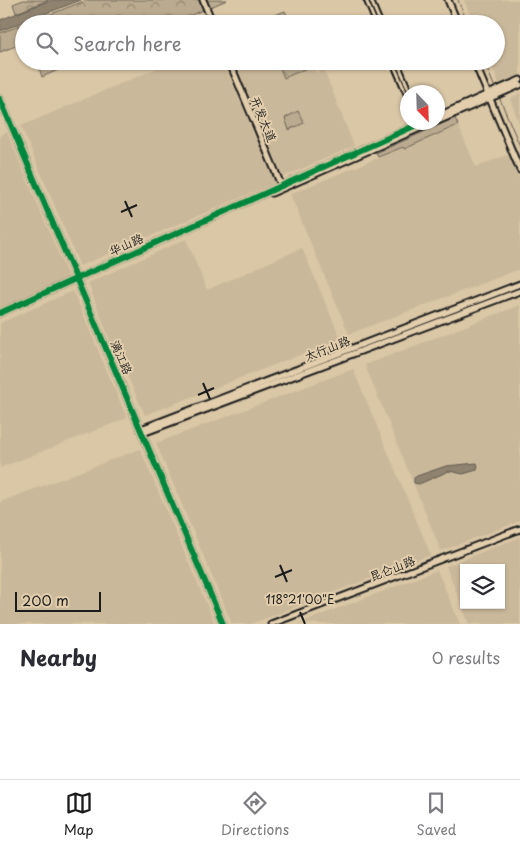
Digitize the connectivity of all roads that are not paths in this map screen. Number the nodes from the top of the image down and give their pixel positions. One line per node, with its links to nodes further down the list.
1 (203, 0): 5 (street)
2 (366, 0): 6 (street)
3 (371, 0): 7 (street)
4 (448, 0): 8 (street)
5 (209, 15)
6 (372, 15)
7 (377, 15)
8 (454, 15)
9 (233, 70): 24 (street, 开发大道)
10 (396, 70): 14 (street)
11 (401, 70): 15 (street)
12 (478, 70): 17 (street)
13 (520, 80): 17 (street, 华山路)
14 (402, 85)
15 (407, 85)
16 (520, 85): 17 (street, 华山路)
17 (489, 96): 19 (street, 华山路); 20 (street, 华山路); 23 (street)
18 (0, 98): 26 (street, 漓江路)
19 (445, 113)
20 (445, 118)
21 (410, 130): 24 (street, 华山路)
22 (410, 130): 25 (street, 华山路)
23 (520, 170)
24 (281, 186): 25 (street, 华山路)
25 (262, 196): 26 (street, 华山路)
26 (76, 279): 29 (street, 华山路); 30 (street, 漓江路)
27 (520, 284): 30 (street, 太行山路)
28 (520, 290): 30 (street, 太行山路)
29 (0, 313)
30 (142, 431): 32 (street, 漓江路)
31 (520, 529): 33 (street, 昆仑山路)
32 (223, 624)
33 (270, 624)

